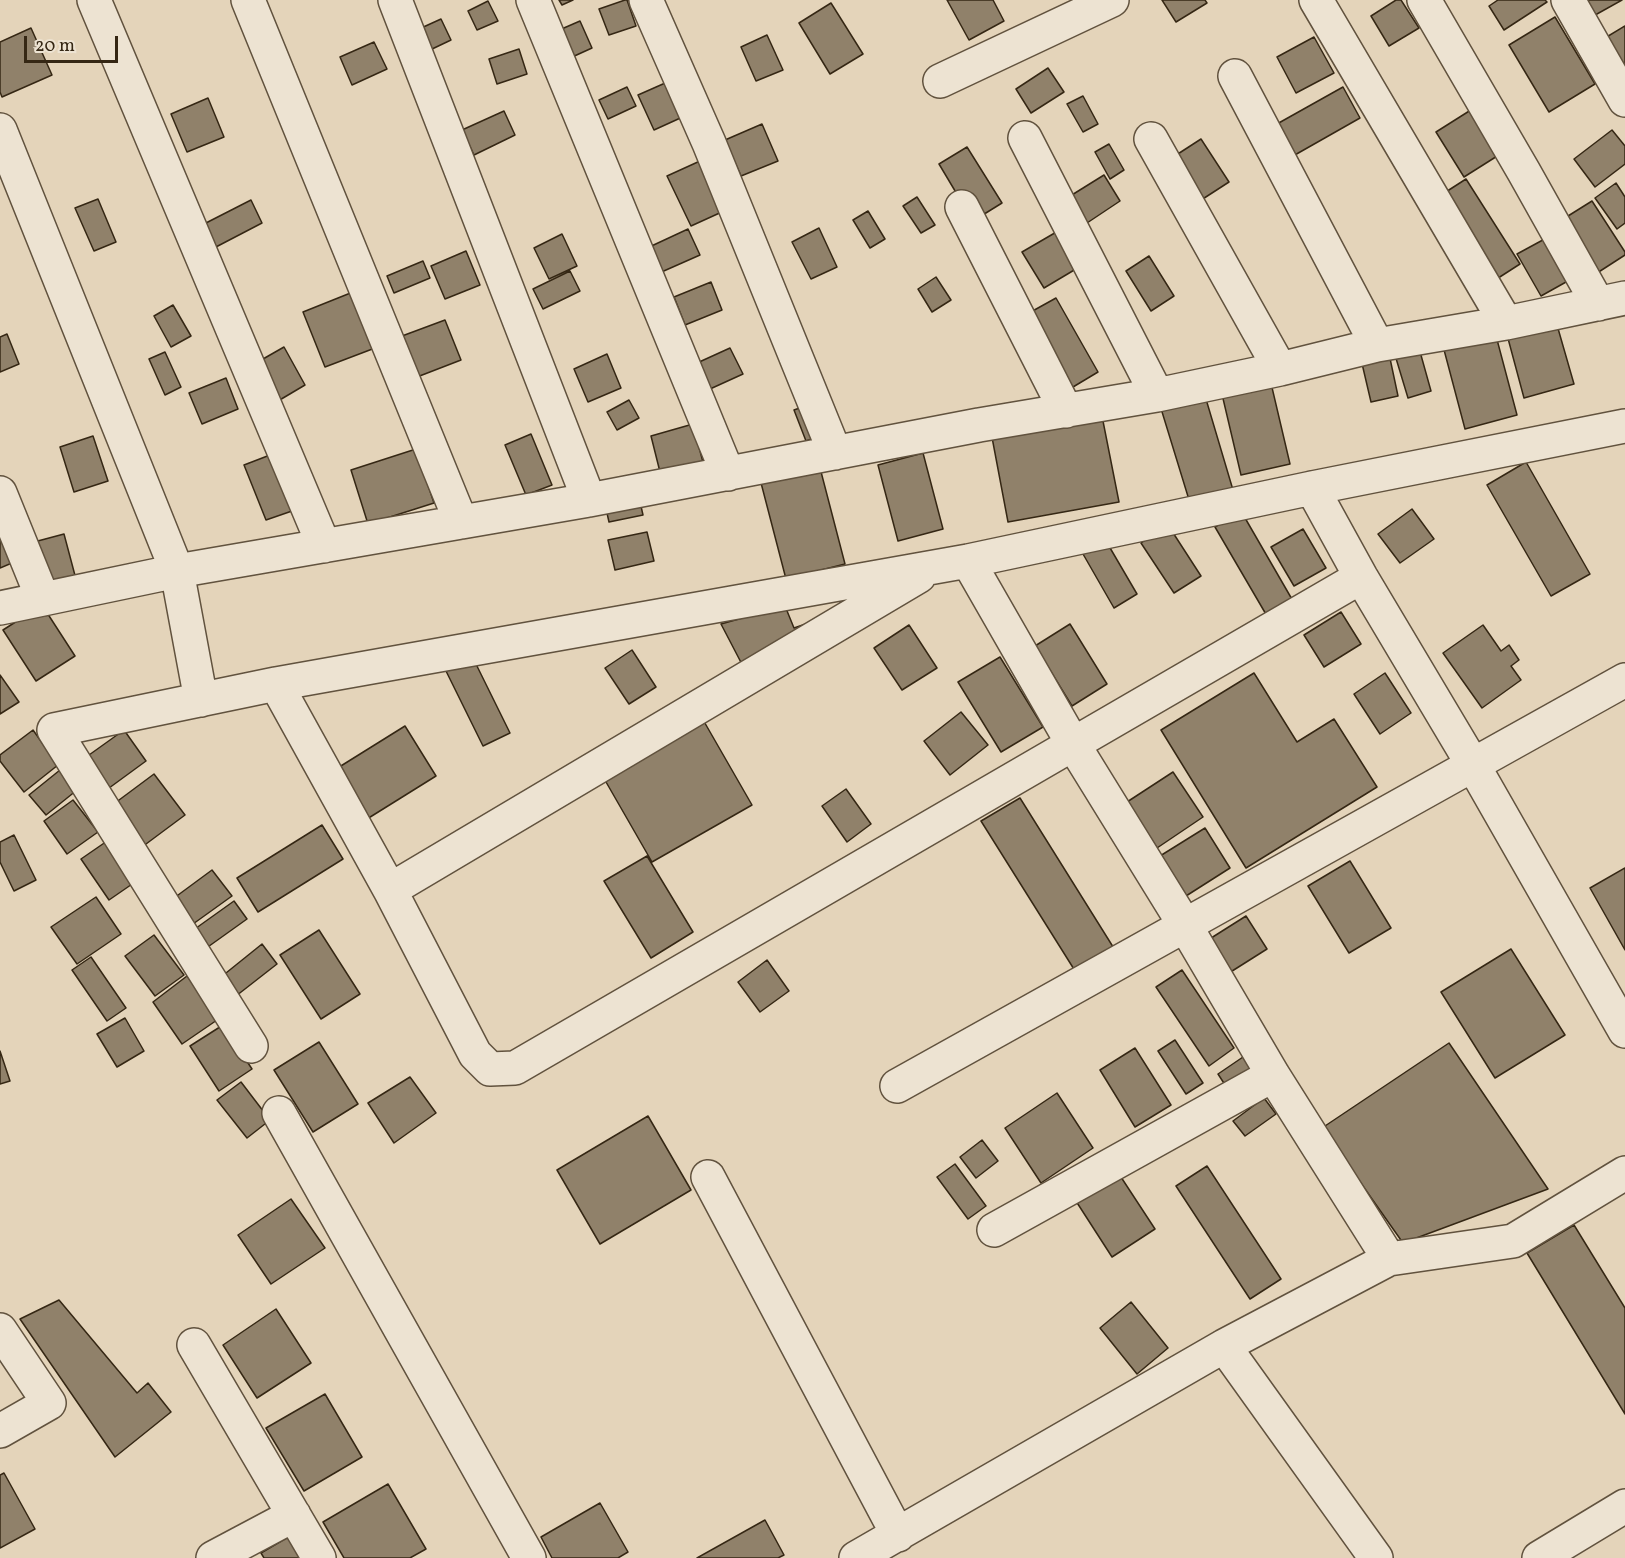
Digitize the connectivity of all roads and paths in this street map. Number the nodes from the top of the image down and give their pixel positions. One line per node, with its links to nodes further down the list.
1 (94, 0): 30 (street)
2 (248, 0): 29 (street)
3 (395, 0): 28 (street)
4 (533, 0): 25 (street)
5 (646, 0): 24 (street)
6 (1112, 0): 11 (street)
7 (1316, 0): 18 (street)
8 (1424, 0): 17 (street)
9 (1568, 0): 12 (street)
10 (1235, 76): 19 (street)
11 (940, 81)
12 (1625, 100)
13 (0, 130): 33 (street)
14 (1025, 138): 21 (street)
15 (1151, 139): 20 (street)
16 (962, 207): 22 (street)
17 (1611, 301): 18 (street)
18 (1506, 323): 19 (street)
19 (1377, 345): 20 (street)
20 (1280, 369): 21 (street)
21 (1156, 395): 22 (street)
22 (1066, 411): 24 (street)
23 (1625, 426): 26 (street)
24 (835, 453): 25 (street)
25 (728, 474): 28 (street)
26 (1312, 488): 31 (street); 34 (street)
27 (0, 493): 35 (street)
28 (589, 500): 29 (street)
29 (461, 522): 30 (street)
30 (324, 546): 33 (street)
31 (968, 561): 32 (street); 40 (street)
32 (936, 566): 38 (street); 42 (street)
33 (177, 571): 35 (street); 39 (street)
34 (1361, 577): 40 (street); 41 (street)
35 (43, 599): 36 (street)
36 (0, 608)
37 (1625, 680): 41 (street)
38 (276, 684): 39 (street); 42 (street)
39 (201, 700): 45 (street)
40 (1073, 744): 42 (street); 43 (street)
41 (1473, 765): 43 (street); 44 (street)
42 (390, 890)
43 (1186, 927): 46 (street); 47 (street)
44 (1625, 1031)
45 (251, 1046)
46 (1273, 1075): 51 (street); 52 (street)
47 (897, 1086)
48 (279, 1113): 62 (street)
49 (1625, 1173): 52 (street)
50 (708, 1177): 59 (street)
51 (994, 1230)
52 (1389, 1259): 55 (street)
53 (0, 1330): 56 (street)
54 (194, 1345): 58 (street)
55 (1224, 1346): 59 (street); 64 (street)
56 (0, 1431)
57 (1625, 1506): 65 (street)
58 (294, 1515): 60 (street); 61 (street)
59 (898, 1535): 63 (street)
60 (213, 1558)
61 (319, 1558)
62 (529, 1558)
63 (856, 1558)
64 (1376, 1558)
65 (1539, 1558)

